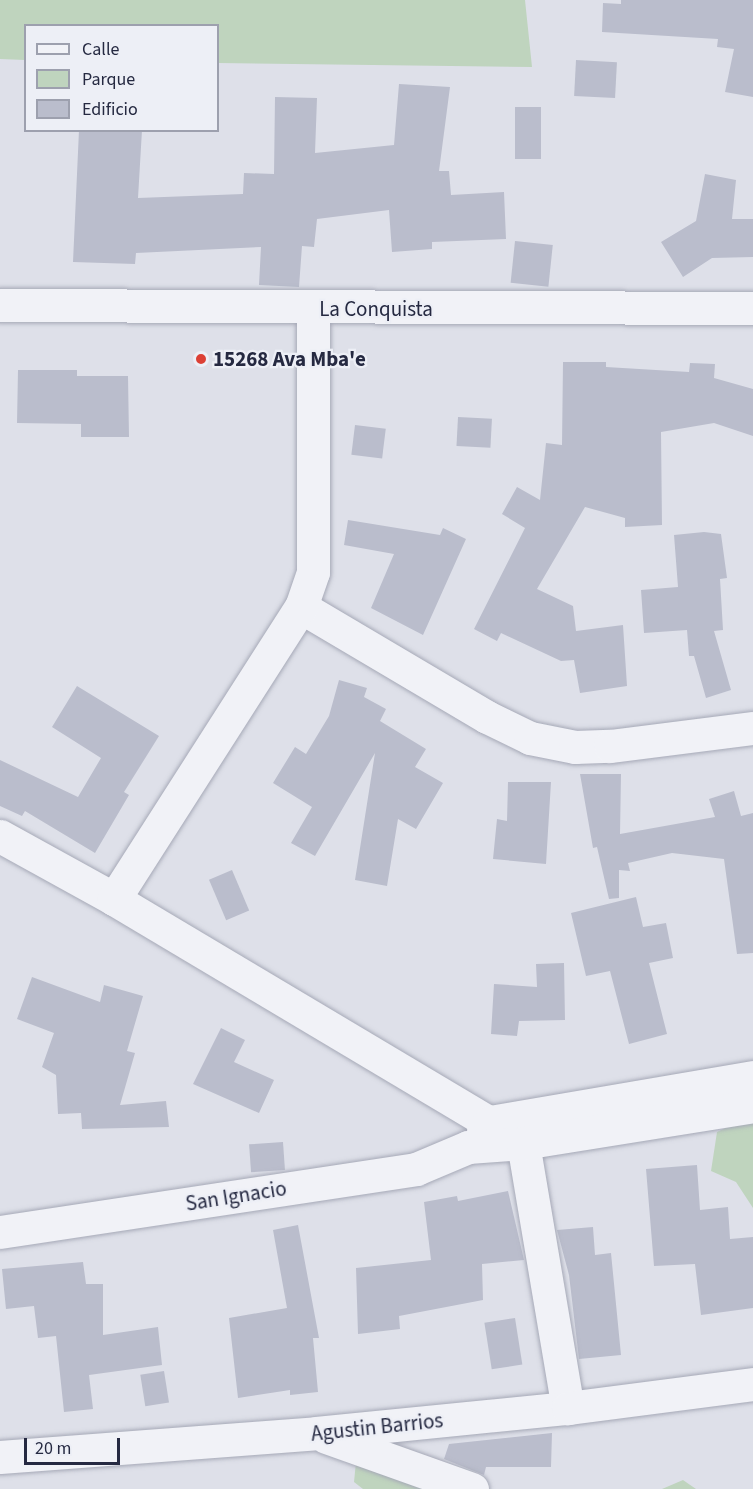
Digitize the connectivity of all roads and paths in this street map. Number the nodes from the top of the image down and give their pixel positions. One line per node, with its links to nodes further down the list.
1 (0, 306): 3 (street, La Conquista)
2 (753, 308): 3 (street, La Conquista)
3 (312, 310): 4 (street)
4 (302, 607): 5 (street); 7 (street)
5 (753, 728)
6 (0, 836): 7 (street)
7 (114, 899): 10 (street)
8 (753, 1077): 10 (street)
9 (753, 1106): 11 (street, San Ignacio)
10 (490, 1122): 11 (street); 12 (street, San Ignacio)
11 (523, 1143): 12 (street, San Ignacio); 15 (street)
12 (468, 1147): 13 (street, San Ignacio)
13 (0, 1233)
14 (753, 1384): 15 (street, Agustin Barrios)
15 (568, 1408): 16 (street, Agustin Barrios)
16 (316, 1433): 17 (street, Agustin Barrios); 18 (street)
17 (0, 1457)
18 (472, 1489)

